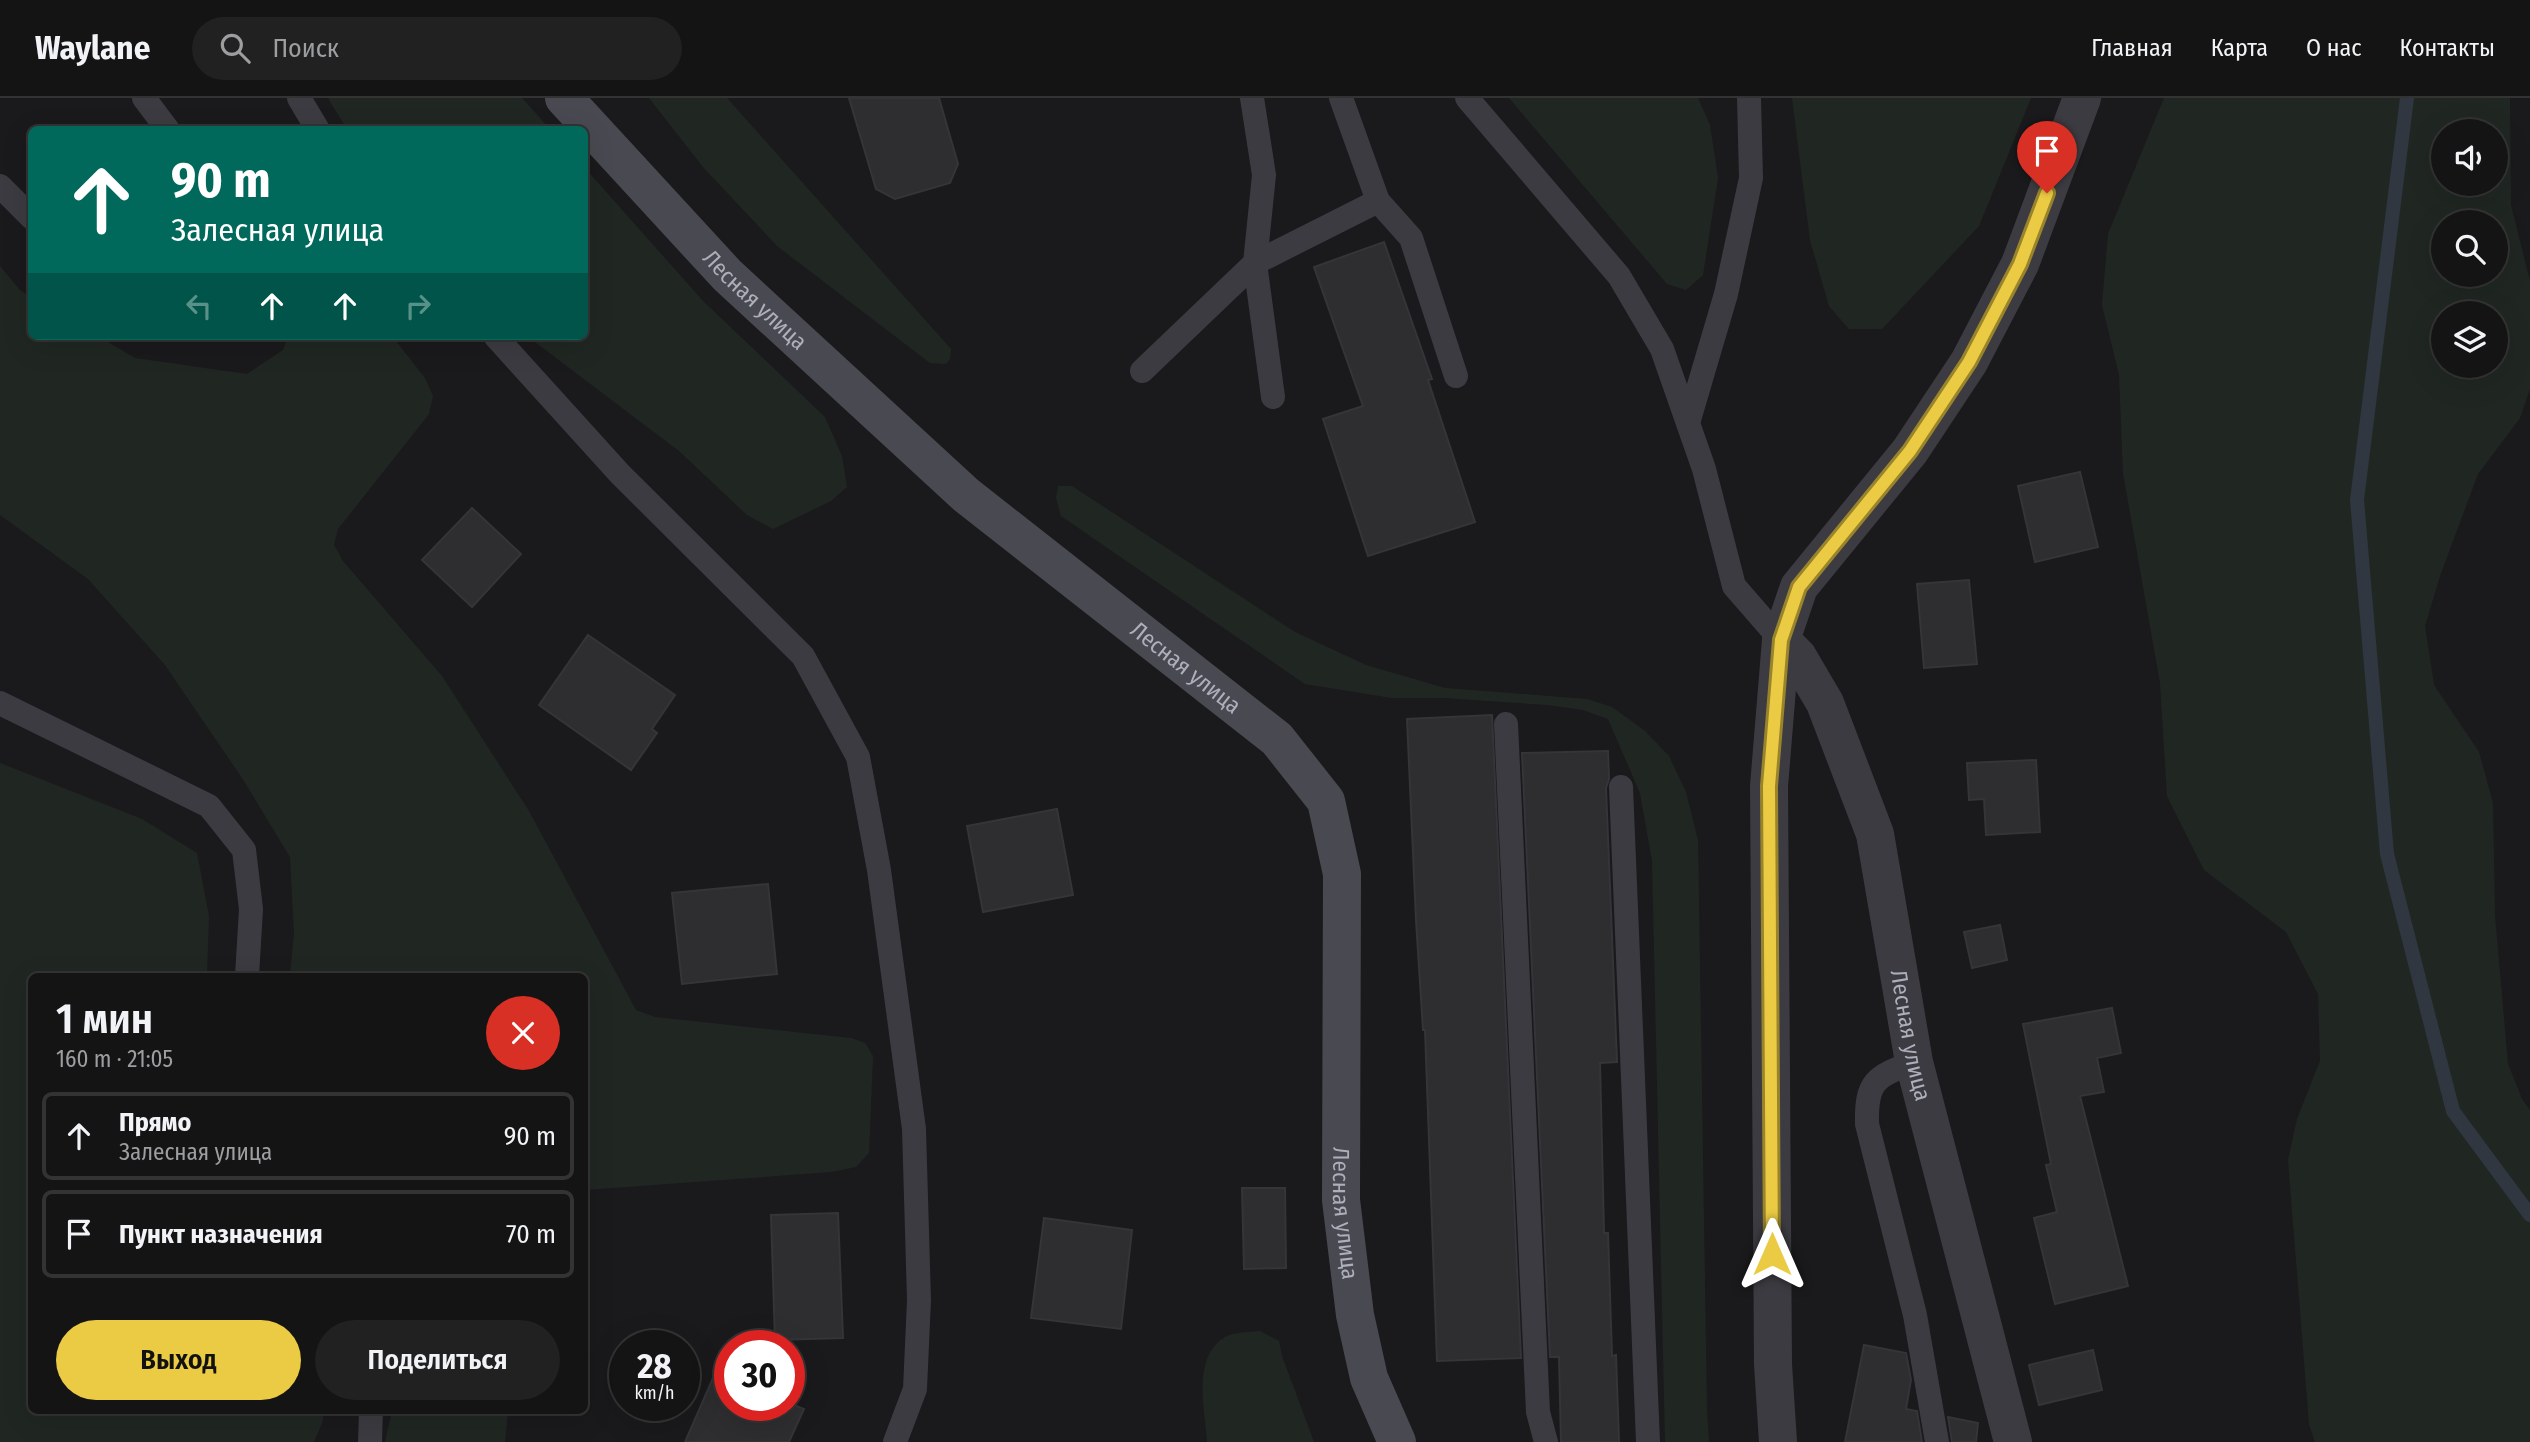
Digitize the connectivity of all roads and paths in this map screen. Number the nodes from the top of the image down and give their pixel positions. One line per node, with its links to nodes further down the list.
1 (144, 98): 9 (lane)
2 (299, 98): 10 (lane)
3 (564, 98): 29 (main road, Лесная улица)
4 (1252, 98): 14 (lane)
5 (1341, 98): 12 (lane)
6 (1467, 98): 19 (lane)
7 (1749, 98): 19 (lane)
8 (2082, 98): 20 (street)
9 (165, 126)
10 (316, 126)
11 (0, 186): 13 (lane)
12 (1378, 201): 14 (lane); 17 (lane)
13 (28, 214)
14 (1255, 263): 16 (lane); 18 (lane)
15 (499, 340): 28 (lane)
16 (1142, 371)
17 (1456, 376)
18 (1273, 397)
19 (1688, 423): 20 (lane)
20 (1781, 640): 25 (street, Лесная улица); 32 (street)
21 (0, 703): 24 (lane)
22 (1506, 724): 30 (lane)
23 (1621, 787): 31 (lane)
24 (247, 973)
25 (1914, 1062): 33 (lane); 34 (street, Лесная улица)
26 (371, 1414): 27 (lane)
27 (370, 1442)
28 (895, 1442)
29 (1397, 1442)
30 (1546, 1442)
31 (1648, 1442)
32 (1778, 1442)
33 (1937, 1442)
34 (2013, 1442)

